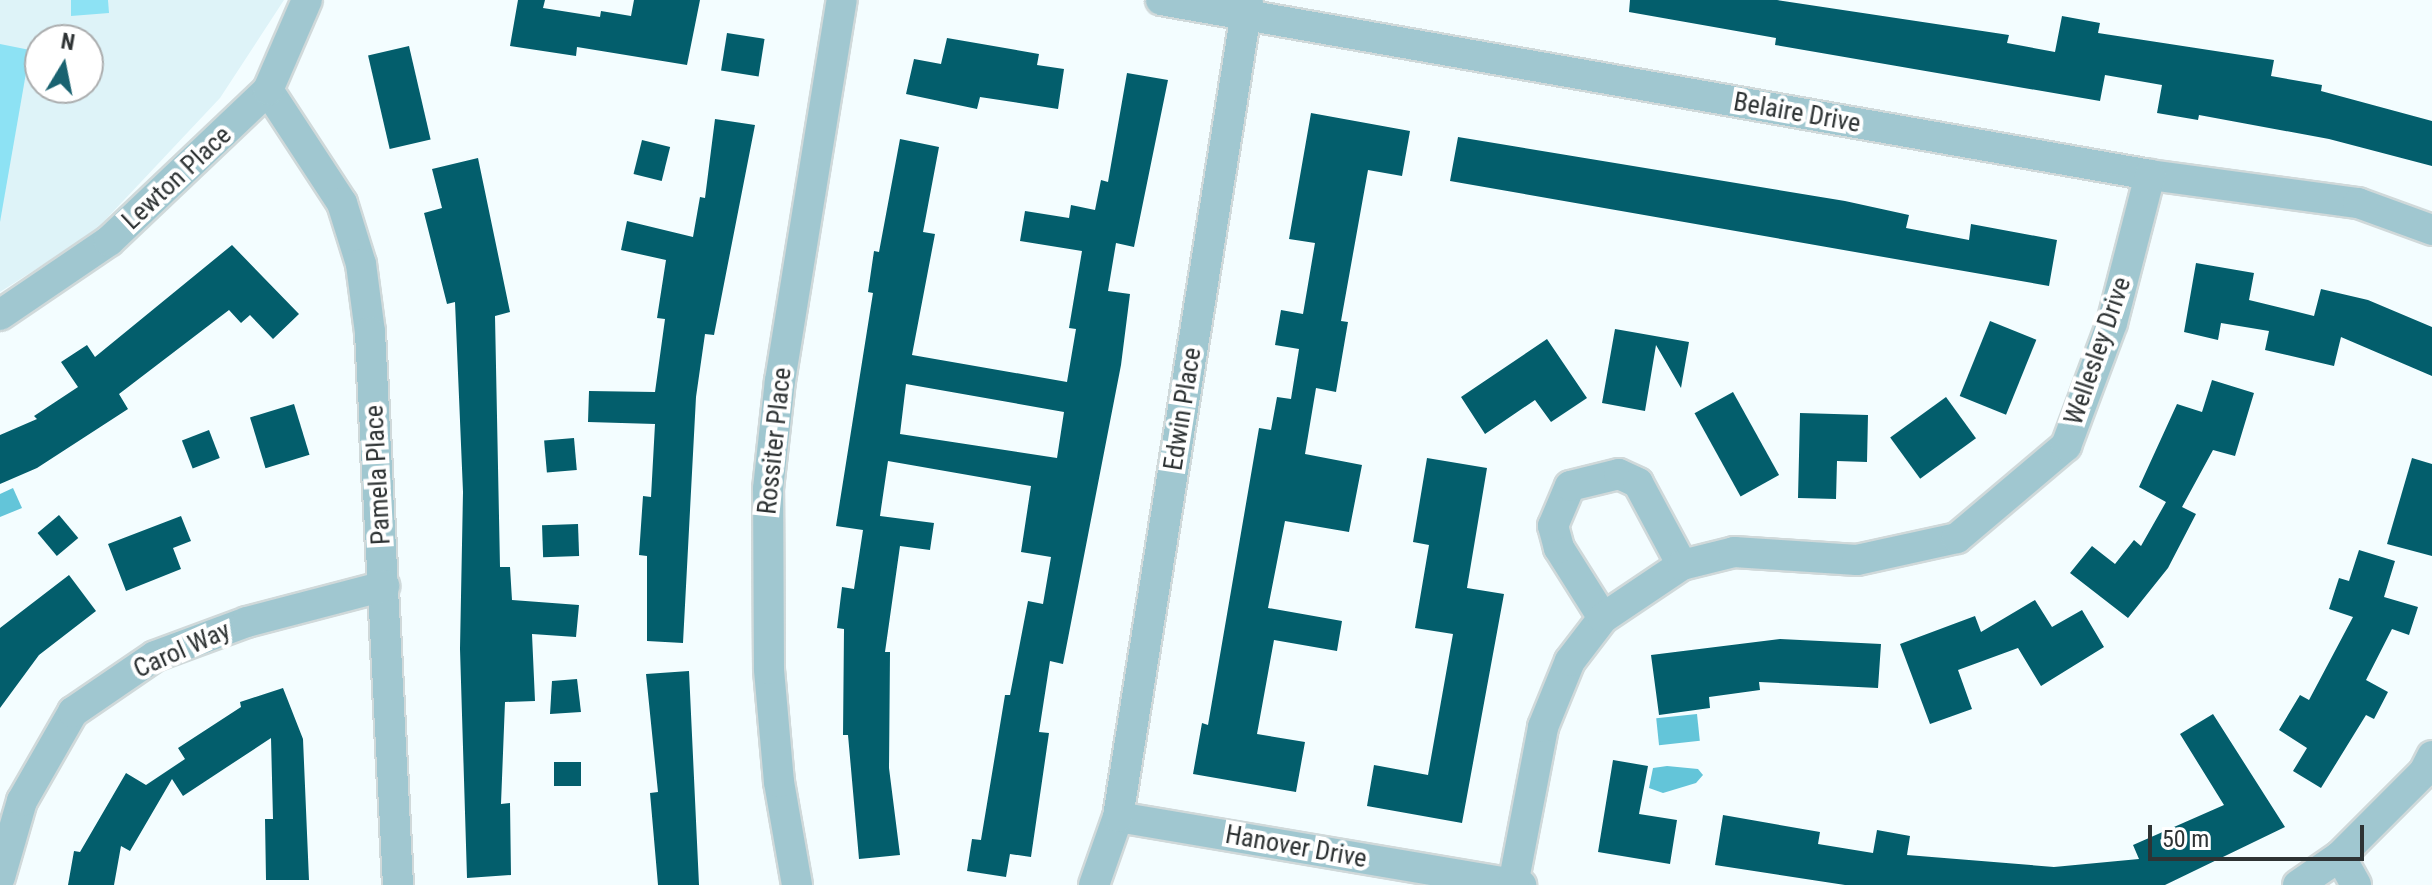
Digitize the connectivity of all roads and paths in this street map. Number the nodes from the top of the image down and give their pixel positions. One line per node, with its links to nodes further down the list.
1 (307, 0): 5 (street, Lewton Place)
2 (842, 0): 17 (street, Rossiter Place)
3 (1161, 0): 4 (street, Belaire Drive)
4 (1246, 8): 6 (street, Belaire Drive); 13 (street, Edwin Place)
5 (268, 90): 8 (street, Lewton Place); 10 (street, Pamela Place)
6 (2150, 175): 7 (street, Belaire Drive); 9 (street, Wellesley Drive)
7 (2432, 230)
8 (0, 315)
9 (1682, 565): 11 (street, Wellesley Drive); 11 (street)
10 (384, 586): 15 (street, Carol Way); 16 (street, Pamela Place)
11 (1603, 618): 19 (street, Wellesley Drive)
12 (2432, 756): 14 (street)
13 (1118, 817): 18 (street, Edwin Place); 19 (street, Hanover Drive)
14 (2340, 856): 20 (street); 21 (street)
15 (0, 877)
16 (398, 885)
17 (797, 885)
18 (1094, 885)
19 (1516, 885)
20 (2298, 885)
21 (2356, 885)

